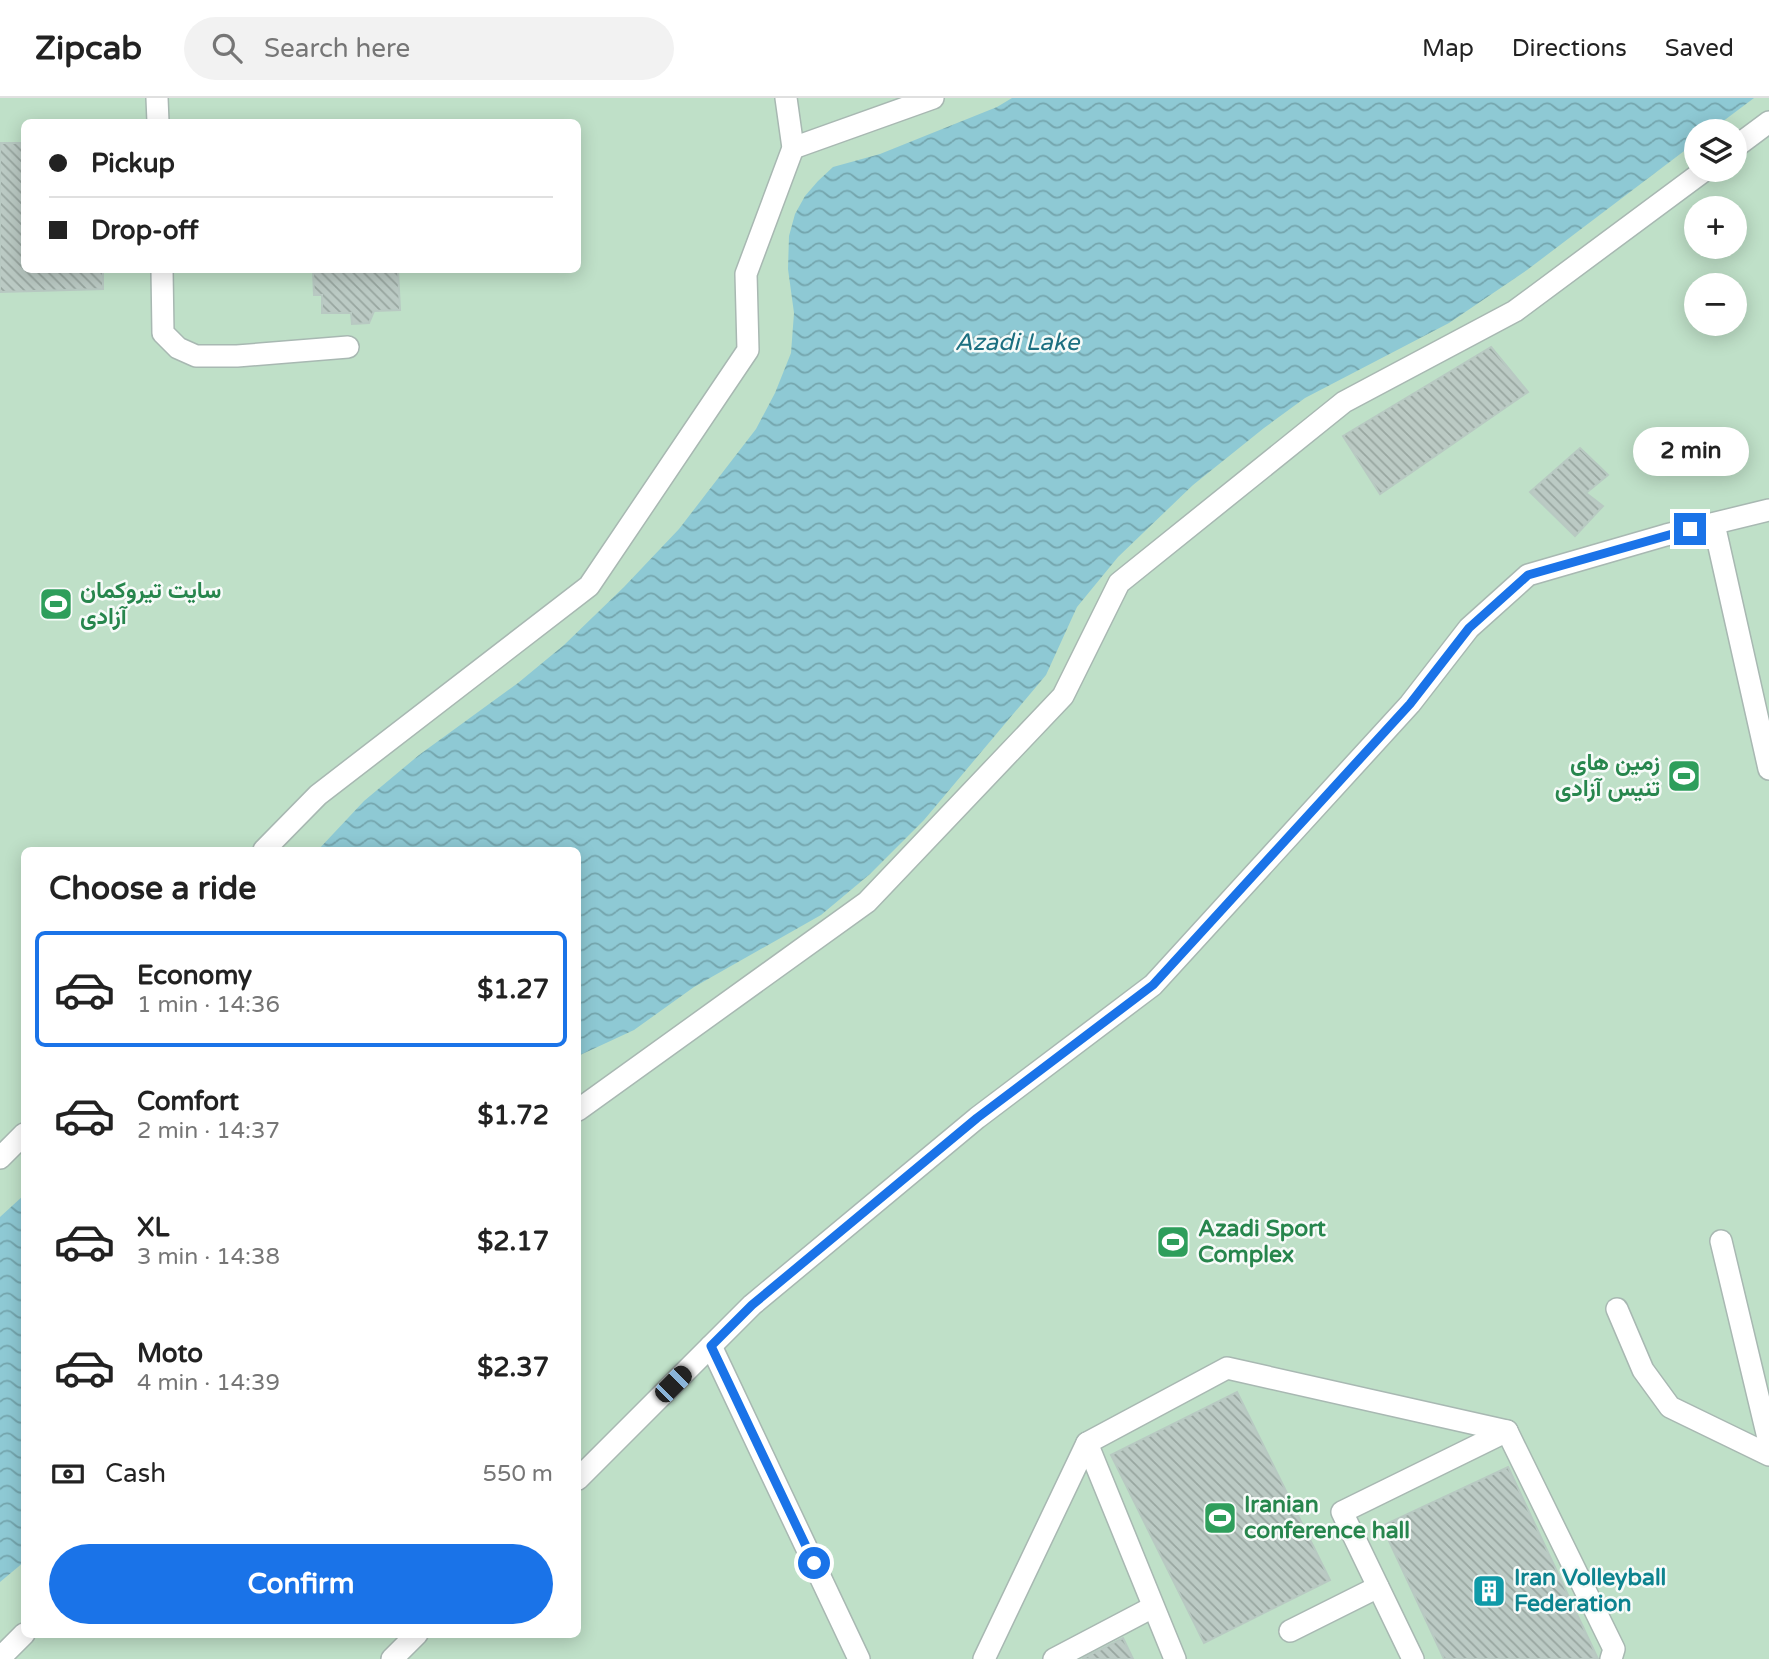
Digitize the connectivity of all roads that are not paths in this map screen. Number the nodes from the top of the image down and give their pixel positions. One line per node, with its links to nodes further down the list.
1 (157, 98): 4 (lane)
2 (786, 98): 7 (lane)
3 (933, 98): 7 (lane)
4 (158, 119)
5 (1769, 122): 6 (lane)
6 (1747, 138)
7 (793, 148): 14 (lane)
8 (1689, 182): 15 (lane)
9 (162, 273): 10 (lane)
10 (348, 347)
11 (1769, 510): 12 (lane)
12 (1714, 524): 13 (lane); 20 (lane)
13 (1769, 769)
14 (267, 847)
15 (581, 1108)
16 (21, 1137): 17 (lane)
17 (0, 1158)
18 (1721, 1241): 22 (lane)
19 (1617, 1309): 24 (lane)
20 (711, 1346): 25 (lane); 33 (lane)
21 (1507, 1431): 23 (lane); 26 (lane); 38 (lane)
22 (1769, 1442)
23 (1087, 1443): 27 (lane); 34 (lane)
24 (1769, 1455)
25 (581, 1476)
26 (1378, 1587): 28 (lane); 37 (lane)
27 (1153, 1607): 35 (lane); 36 (lane)
28 (1290, 1631)
29 (21, 1637): 31 (lane)
30 (413, 1638): 32 (lane)
31 (0, 1658)
32 (392, 1659)
33 (859, 1659)
34 (984, 1659)
35 (1054, 1659)
36 (1175, 1659)
37 (1413, 1659)
38 (1611, 1659)

